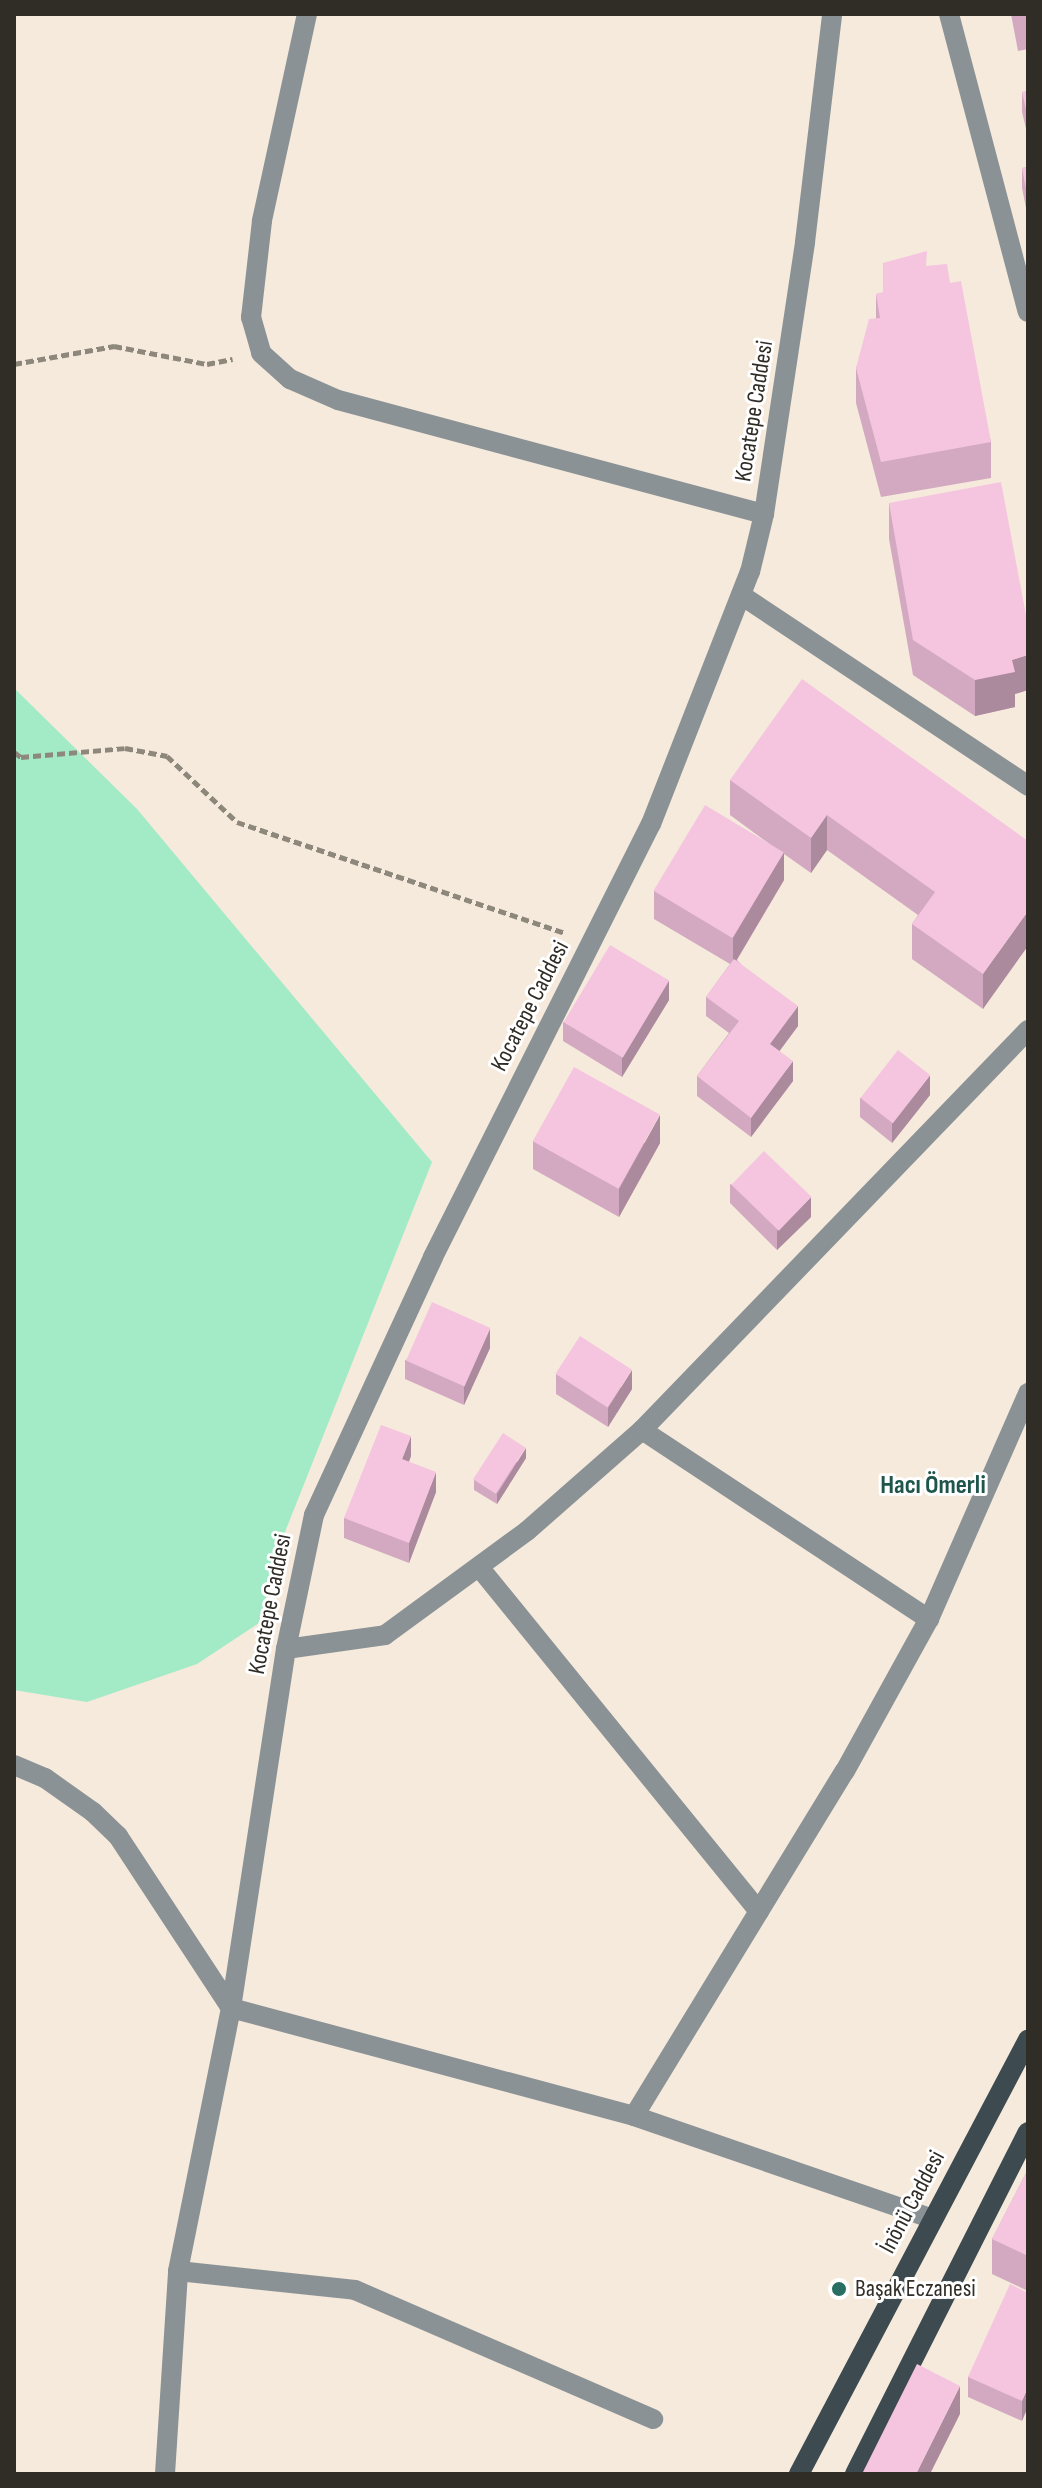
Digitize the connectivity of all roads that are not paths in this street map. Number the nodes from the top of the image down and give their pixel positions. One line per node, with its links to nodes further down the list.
1 (307, 14): 5 (street)
2 (832, 14): 5 (street, Kocatepe Caddesi)
3 (949, 14): 4 (street)
4 (1028, 312)
5 (764, 514): 6 (street, Kocatepe Caddesi)
6 (741, 595): 7 (street); 13 (street, Kocatepe Caddesi)
7 (1028, 786)
8 (1028, 1030): 10 (street)
9 (1028, 1393): 12 (street)
10 (642, 1430): 11 (street); 12 (street)
11 (479, 1567): 13 (street); 15 (street)
12 (929, 1619): 15 (street)
13 (286, 1649): 16 (street, Kocatepe Caddesi)
14 (14, 1765): 16 (street)
15 (759, 1911): 18 (street)
16 (231, 2008): 18 (street); 21 (street, Kocatepe Caddesi)
17 (1028, 2040): 20 (main road, İnönü Caddesi)
18 (634, 2116): 20 (street)
19 (1028, 2132): 25 (main road)
20 (933, 2219): 24 (main road, İnönü Caddesi)
21 (178, 2271): 22 (street); 23 (street, Kocatepe Caddesi)
22 (653, 2419)
23 (165, 2474)
24 (799, 2474)
25 (855, 2474)

